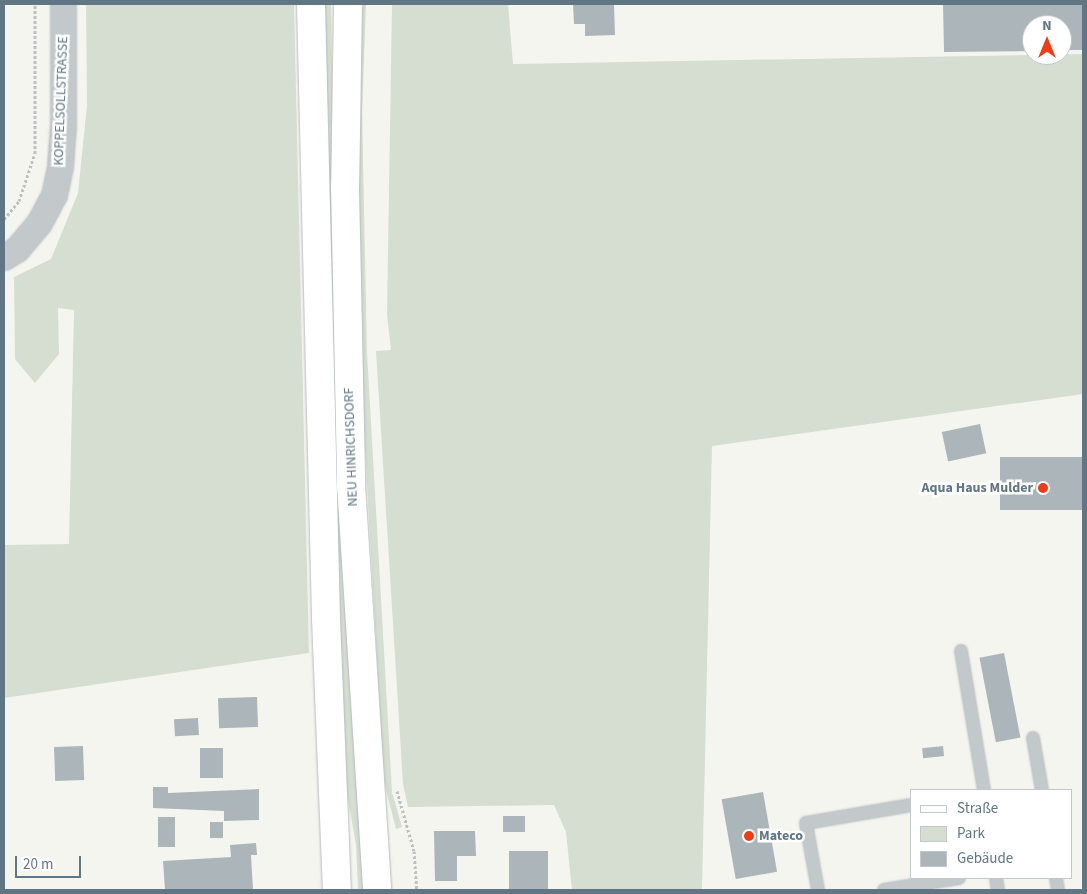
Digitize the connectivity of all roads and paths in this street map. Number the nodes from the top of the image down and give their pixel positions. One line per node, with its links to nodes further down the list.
1 (35, 4): 5 (path)
2 (63, 4): 6 (street, KOPPELSOLLSTRASSE)
3 (311, 4): 14 (main road, NEU HINRICHSDORF)
4 (348, 4): 15 (main road, NEU HINRICHSDORF)
5 (4, 219)
6 (4, 257)
7 (961, 650): 10 (lane)
8 (1033, 738): 11 (lane)
9 (396, 780): 16 (path)
10 (984, 789)
11 (1042, 789)
12 (910, 805): 17 (lane)
13 (954, 879): 18 (lane)
14 (337, 890)
15 (377, 890)
16 (417, 890)
17 (818, 890)
18 (884, 890)

